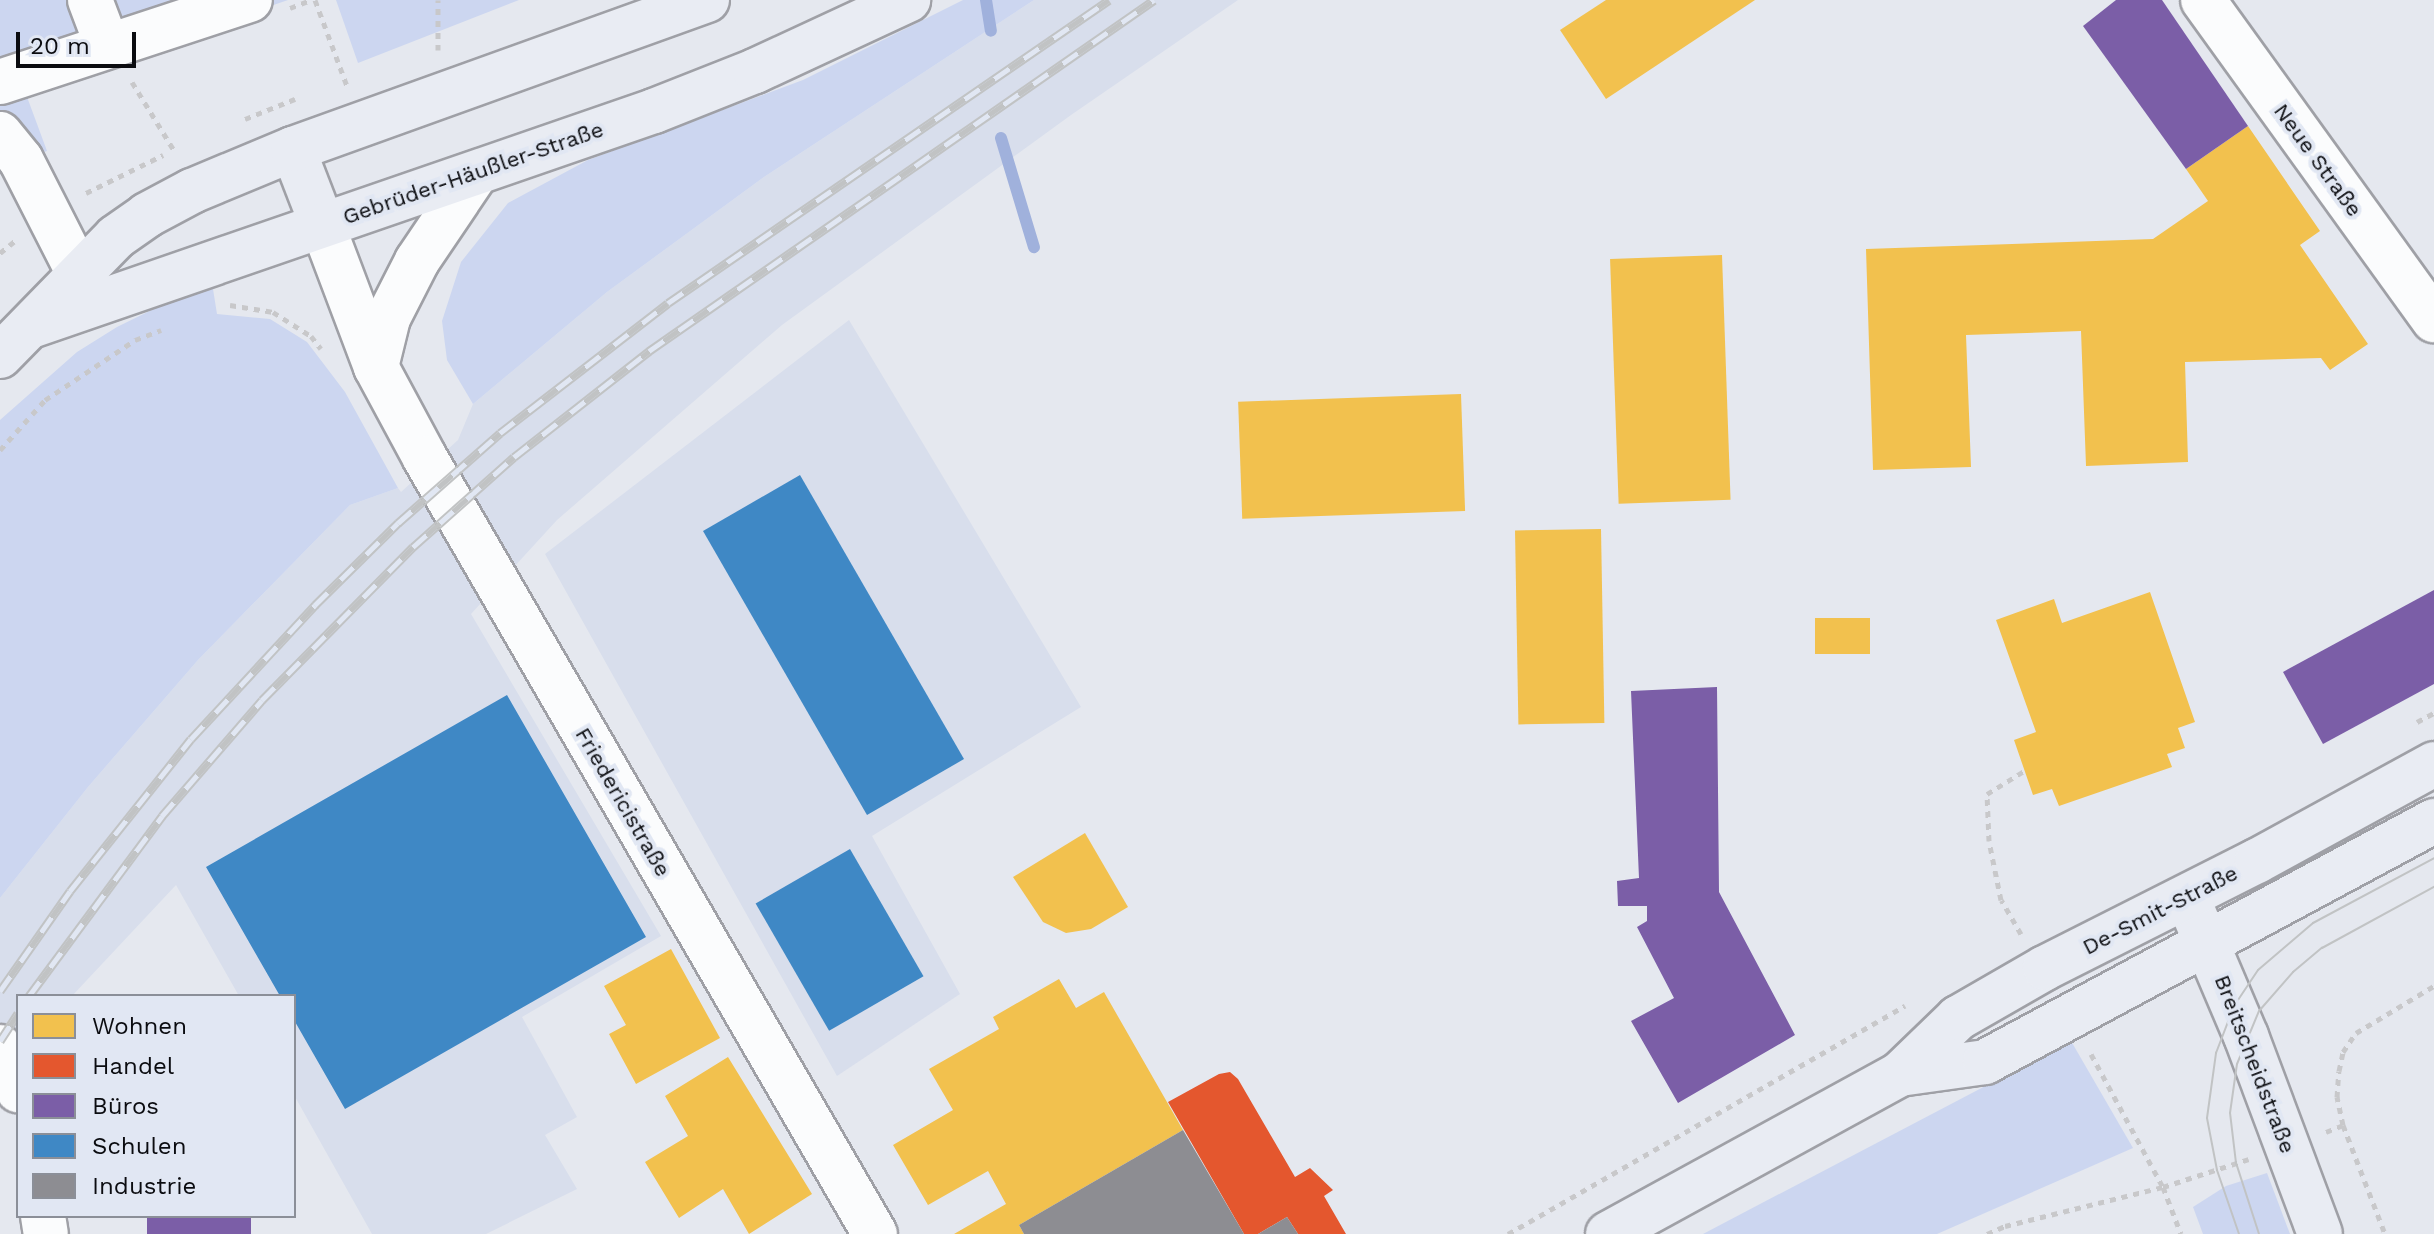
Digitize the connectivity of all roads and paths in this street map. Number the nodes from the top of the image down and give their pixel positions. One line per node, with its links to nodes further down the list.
1 (90, 0): 8 (street)
2 (250, 0): 8 (street)
3 (315, 0): 12 (path)
4 (438, 0): 9 (path)
5 (707, 0): 12 (main road, Gebrüder-Häußler-Straße)
6 (908, 0): 16 (main road, Gebrüder-Häußler-Straße)
7 (2203, 0): 20 (street, Neue Straße)
8 (107, 45): 10 (street)
9 (438, 50)
10 (0, 82)
11 (156, 122): 14 (path)
12 (358, 126): 15 (main road, Gebrüder-Häußler-Straße)
13 (0, 134): 18 (street)
14 (174, 149)
15 (293, 149): 17 (main road); 18 (main road, Gebrüder-Häußler-Straße)
16 (475, 175): 17 (main road, Gebrüder-Häußler-Straße); 25 (street)
17 (322, 224): 22 (main road, Gebrüder-Häußler-Straße); 25 (street, Friedericistraße)
18 (78, 272): 22 (main road, Gebrüder-Häußler-Straße)
19 (227, 304): 24 (path)
20 (2434, 320)
21 (175, 324): 26 (path)
22 (31, 326): 23 (main road, Gebrüder-Häußler-Straße)
23 (0, 356)
24 (327, 357)
25 (376, 367): 41 (street, Friedericistraße)
26 (0, 450)
27 (2434, 713): 28 (path)
28 (2407, 728)
29 (2434, 764): 32 (main road, De-Smit-Straße)
30 (2024, 771): 33 (path)
31 (2434, 821): 34 (main road, De-Smit-Straße)
32 (2185, 897): 34 (main road, Breitscheidstraße); 38 (main road, De-Smit-Straße)
33 (2023, 938)
34 (2208, 942): 38 (main road, De-Smit-Straße); 45 (main road, Breitscheidstraße)
35 (2434, 986): 36 (path)
36 (2381, 1015)
37 (0, 1047): 39 (street)
38 (1900, 1074): 42 (main road, De-Smit-Straße)
39 (16, 1085)
40 (2343, 1125): 46 (path)
41 (875, 1234)
42 (1608, 1234)
43 (1987, 1234): 44 (path)
44 (2181, 1234)
45 (2320, 1234)
46 (2385, 1234)

